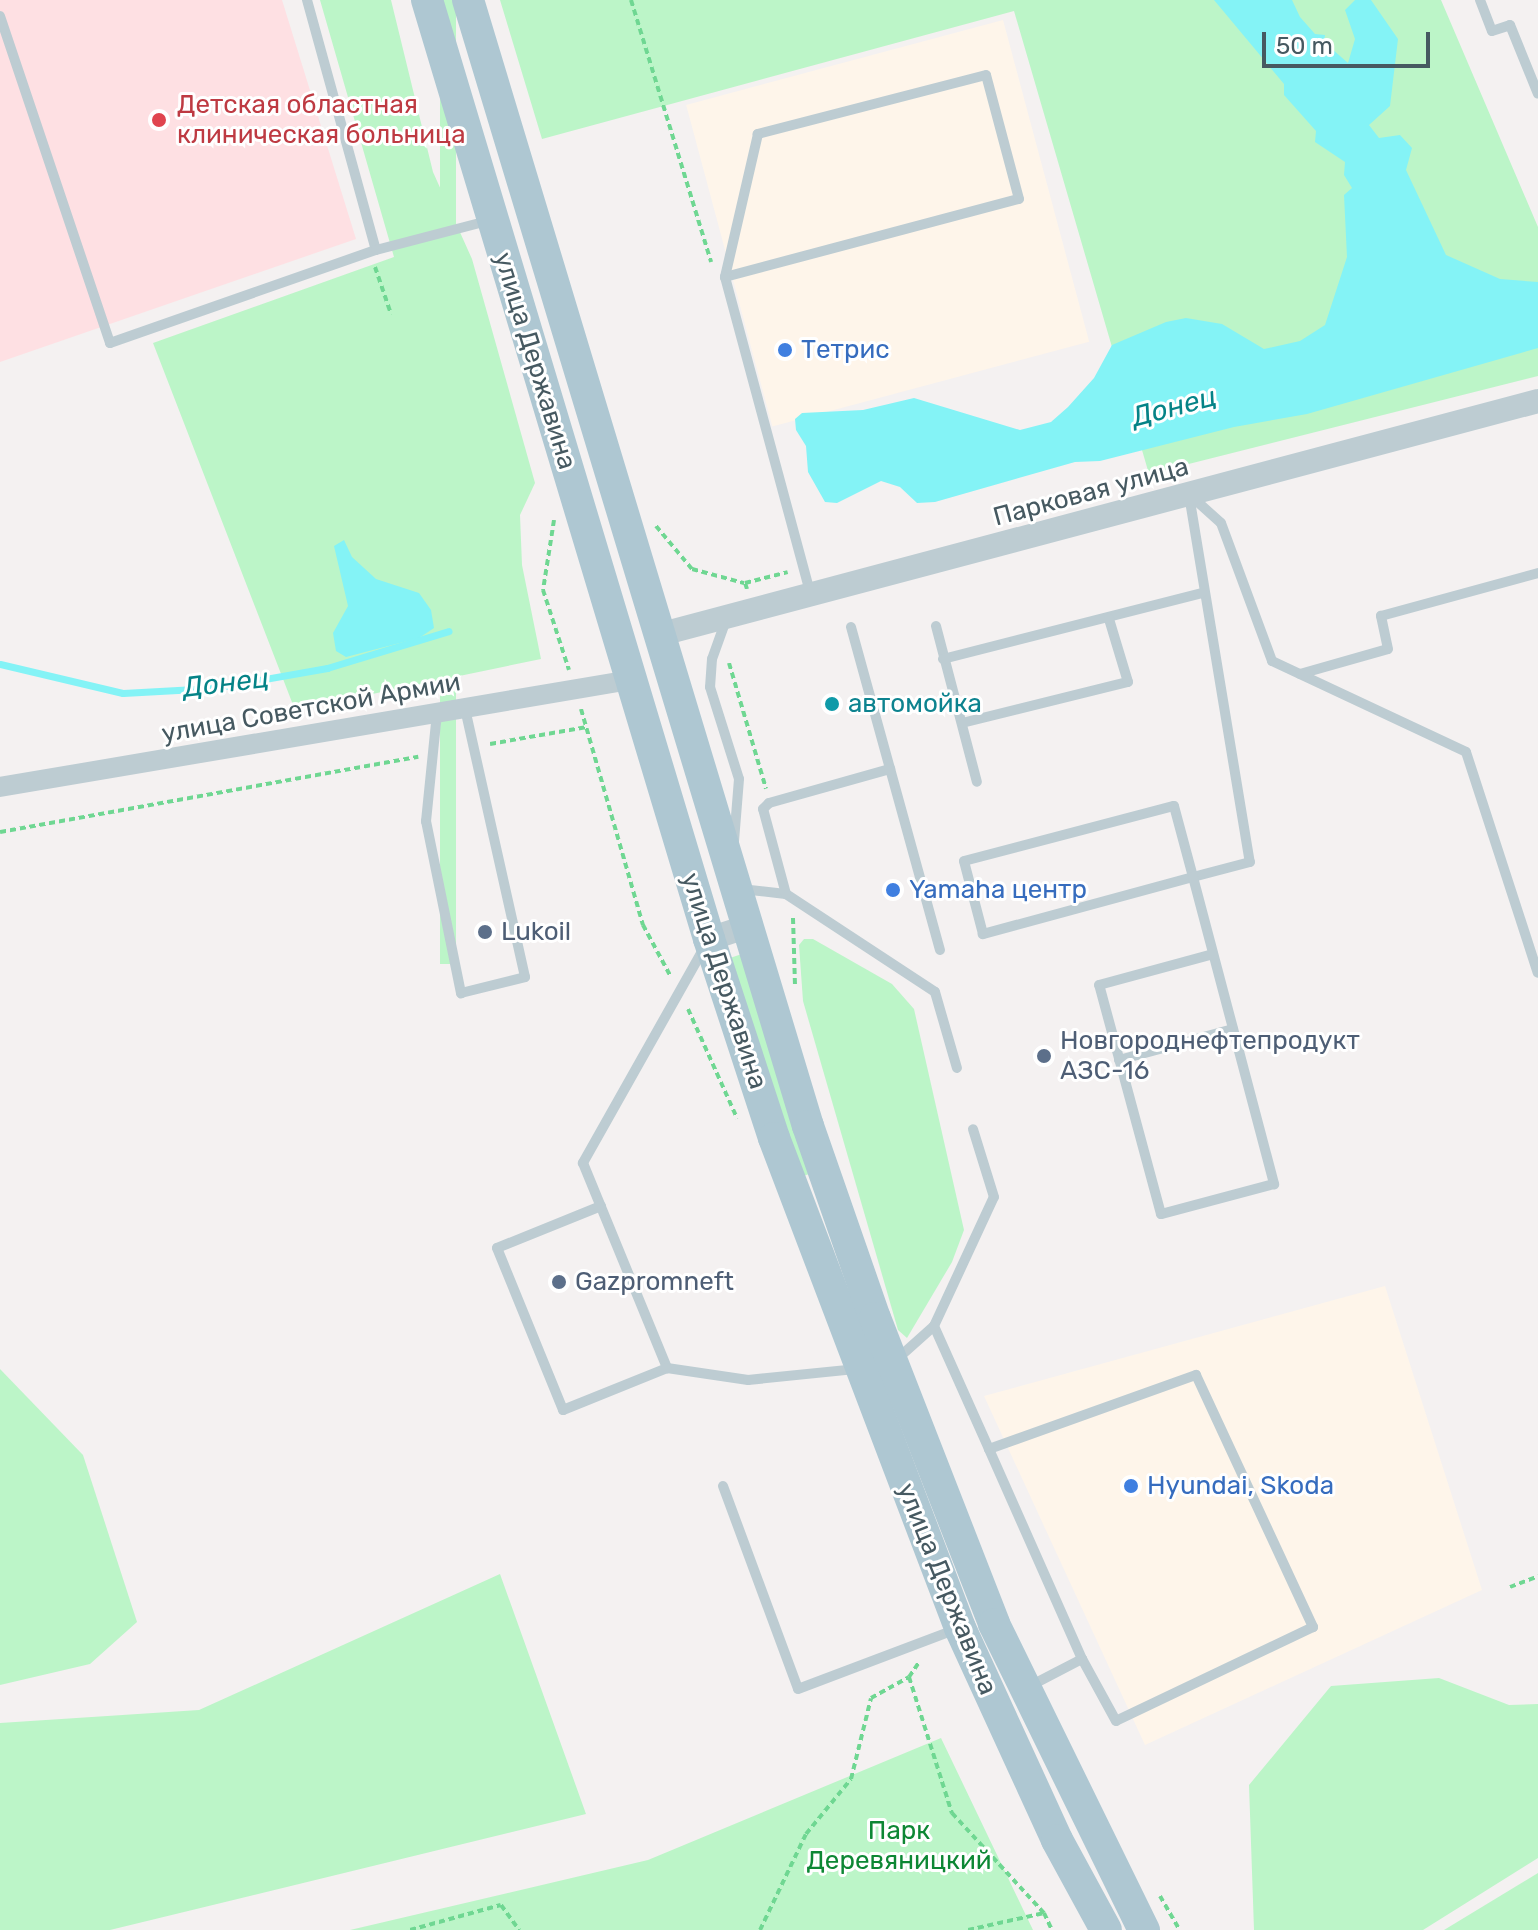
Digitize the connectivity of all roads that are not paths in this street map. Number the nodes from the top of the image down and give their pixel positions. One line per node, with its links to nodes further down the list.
1 (307, 0): 8 (lane)
2 (427, 0): 7 (main road, улица Державина)
3 (468, 0): 19 (main road, улица Державина)
4 (1480, 0): 6 (lane)
5 (0, 16): 8 (lane)
6 (1538, 94)
7 (493, 220): 8 (lane); 22 (main road, улица Державина)
8 (376, 250)
9 (725, 277): 9 (lane); 14 (lane)
10 (1538, 401): 11 (street, Парковая улица)
11 (1189, 495): 13 (lane); 14 (street, Парковая улица); 21 (lane)
12 (1538, 573): 21 (lane)
13 (1202, 593): 16 (lane); 29 (lane)
14 (810, 595): 15 (street, Парковая улица)
15 (727, 617): 19 (street, Парковая улица); 30 (lane)
16 (1109, 619): 20 (lane); 25 (lane)
17 (936, 626): 20 (lane)
18 (851, 627): 26 (lane)
19 (658, 635): 30 (main road, улица Державина)
20 (943, 659): 25 (lane)
21 (1300, 674): 36 (lane)
22 (630, 680): 23 (street, улица Советской Армии); 33 (main road, улица Державина)
23 (465, 708): 24 (street, улица Советской Армии); 24 (lane)
24 (437, 713): 28 (street, улица Советской Армии)
25 (962, 723): 27 (lane)
26 (890, 769): 31 (lane); 34 (lane)
27 (977, 782)
28 (0, 787)
29 (1193, 877): 29 (lane); 35 (lane)
30 (734, 882): 31 (lane); 32 (main road, улица Державина)
31 (790, 896): 39 (lane)
32 (747, 927): 33 (street); 43 (main road, улица Державина)
33 (709, 939): 41 (lane); 45 (main road, улица Державина)
34 (940, 950)
35 (1213, 954): 37 (lane); 38 (lane)
36 (1538, 973)
37 (1233, 1029): 38 (lane); 38 (lane)
38 (1119, 1060)
39 (957, 1068)
40 (973, 1129): 42 (lane)
41 (601, 1206): 44 (lane); 44 (lane)
42 (934, 1326): 43 (lane); 46 (lane)
43 (892, 1364): 50 (main road, улица Державина)
44 (667, 1368): 45 (lane)
45 (858, 1369): 48 (main road, улица Державина)
46 (989, 1449): 49 (lane); 49 (lane)
47 (723, 1486): 48 (lane)
48 (948, 1632): 51 (main road, улица Державина)
49 (1082, 1659): 50 (lane)
50 (1023, 1690): 52 (main road, улица Державина)
51 (1106, 1930)
52 (1144, 1930)

